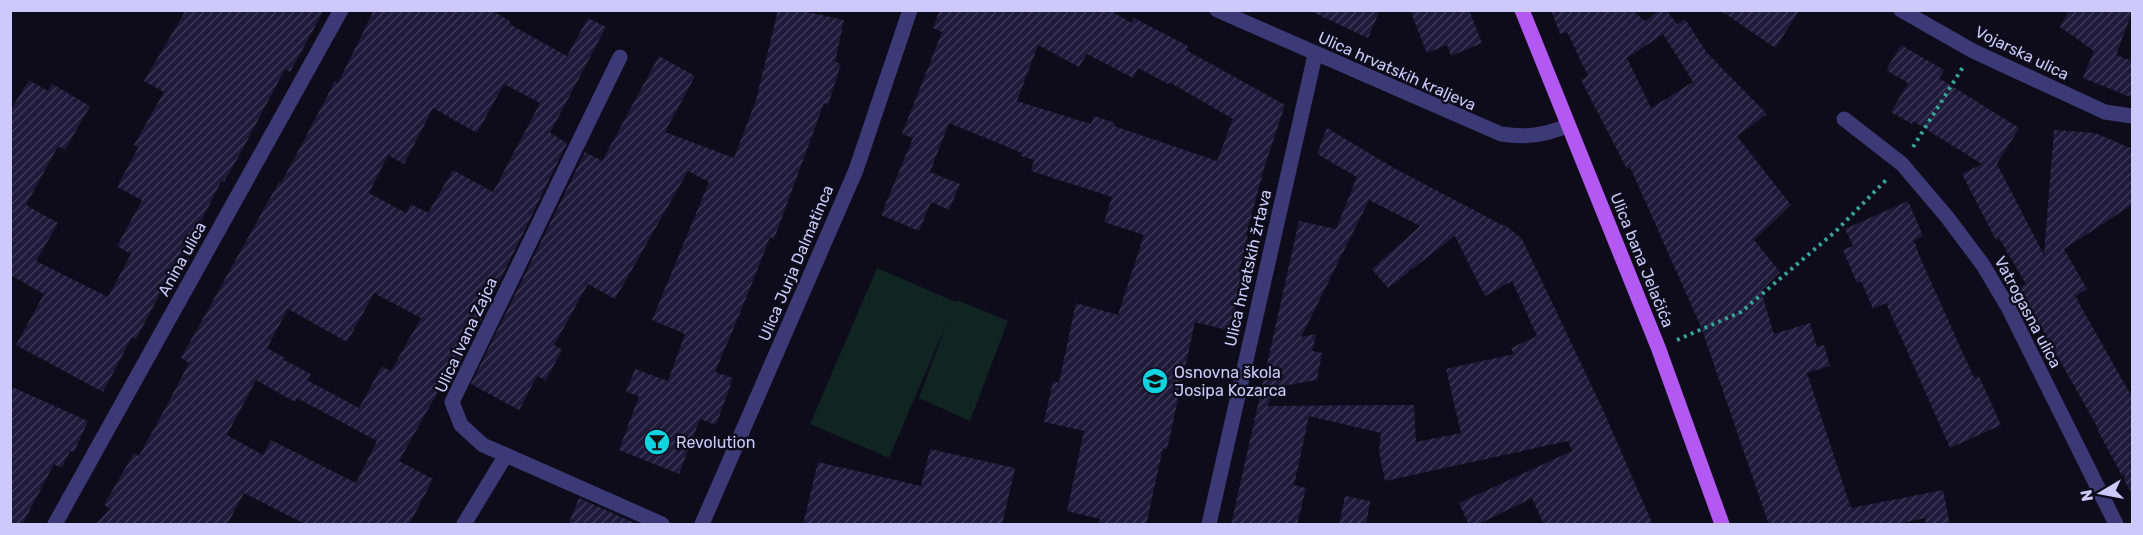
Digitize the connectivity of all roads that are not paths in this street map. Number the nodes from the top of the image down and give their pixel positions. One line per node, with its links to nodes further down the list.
1 (341, 10): 12 (street, Anina ulica)
2 (910, 10): 15 (street, Ulica Jurja Dalmatinca)
3 (1217, 10): 6 (street, Ulica hrvatskih kraljeva)
4 (1522, 10): 10 (main road, Ulica bana Jelačića)
5 (1901, 10): 8 (street, Vojarska ulica)
6 (1315, 55): 10 (street, Ulica hrvatskih kraljeva); 16 (street, Ulica hrvatskih žrtava)
7 (621, 57): 11 (street, Ulica Ivana Zajca)
8 (2133, 117)
9 (1844, 119): 18 (street, Vatrogasna ulica)
10 (1568, 126): 17 (main road, Ulica bana Jelačića)
11 (506, 456): 13 (street); 14 (street, Ulica Ivana Zajca)
12 (56, 525)
13 (464, 525)
14 (662, 525)
15 (702, 525)
16 (1209, 525)
17 (1722, 525)
18 (2116, 525)

